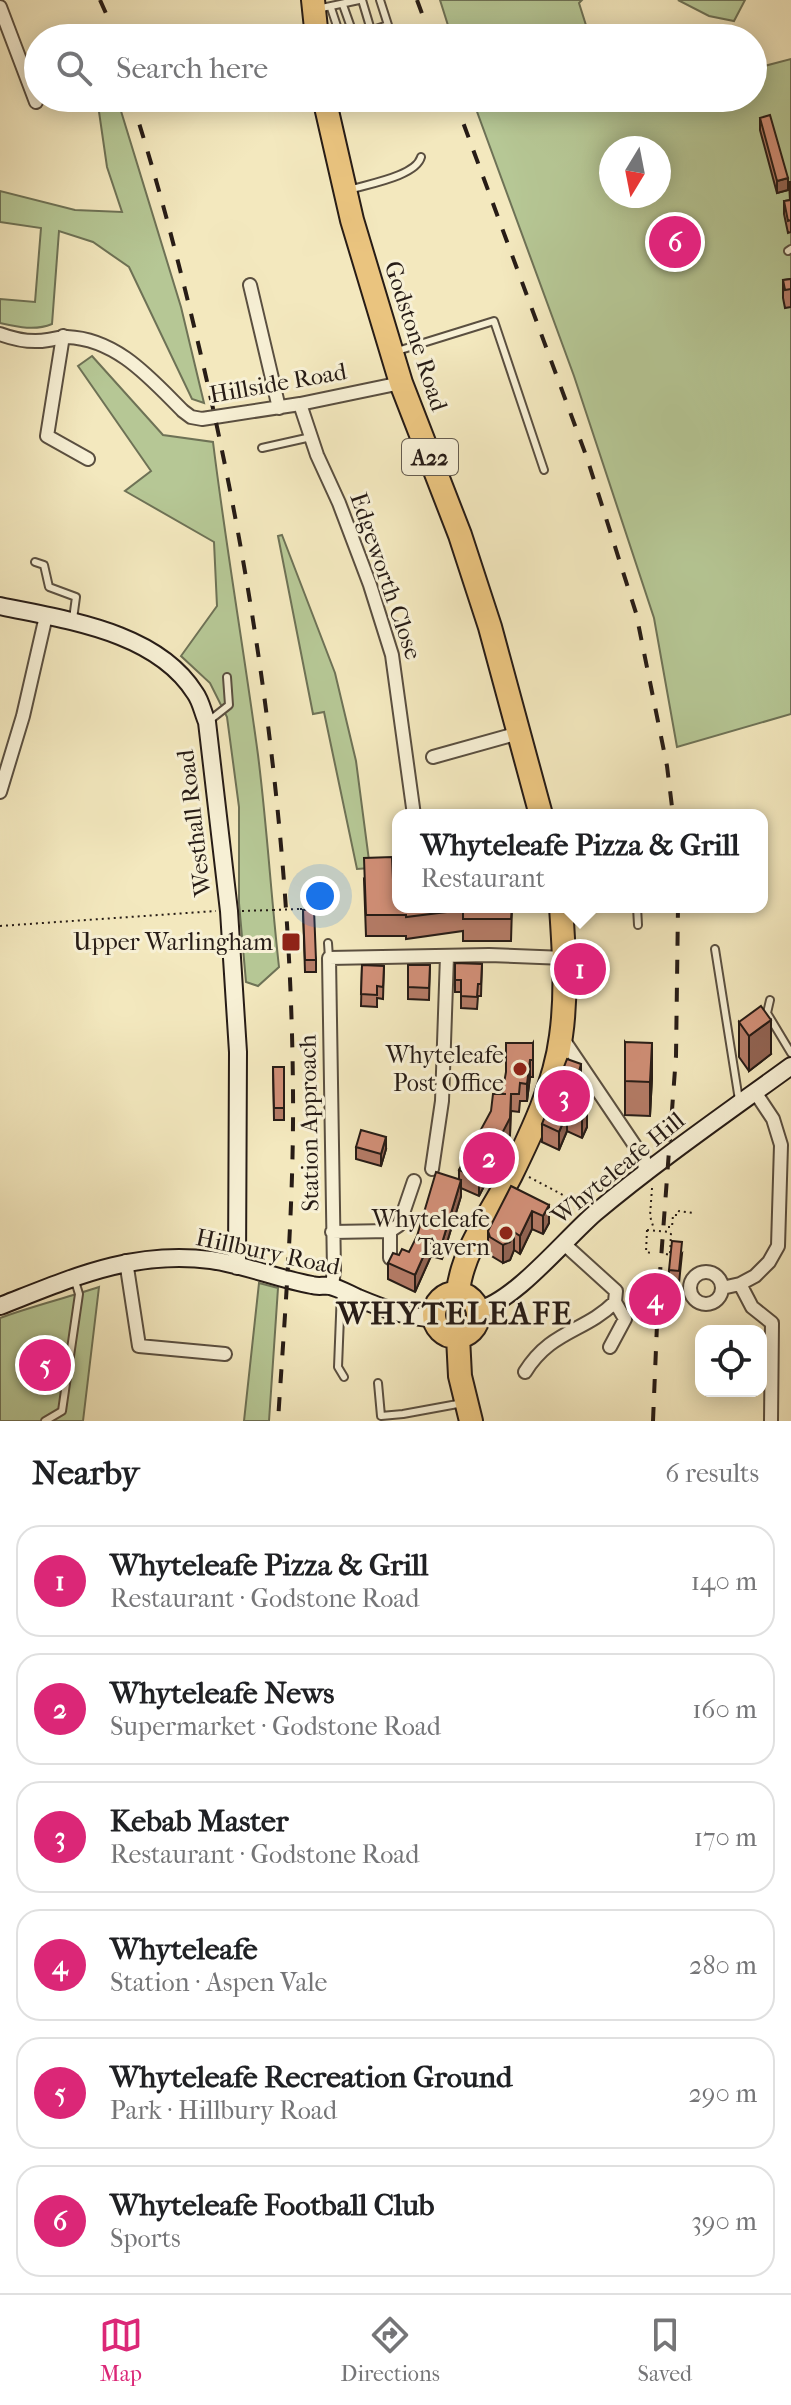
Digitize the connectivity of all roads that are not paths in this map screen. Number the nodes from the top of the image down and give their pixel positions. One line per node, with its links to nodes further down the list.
1 (360, 0): 3 (lane); 8 (lane)
2 (380, 0): 9 (lane)
3 (343, 5): 4 (lane); 7 (lane)
4 (319, 6): 6 (lane)
5 (0, 7): 10 (street)
6 (331, 24)
7 (348, 24)
8 (369, 24)
9 (388, 24)
10 (24, 70)
11 (327, 112): 13 (highway, Godstone Road / A22)
12 (421, 157): 13 (lane)
13 (345, 191): 17 (highway, Godstone Road / A22)
14 (250, 285): 20 (street)
15 (0, 334): 16 (street, Hillside Road)
16 (63, 336): 20 (street, Hillside Road); 23 (street)
17 (392, 352): 18 (highway, Godstone Road / A22); 24 (lane)
18 (401, 383): 19 (street, Hillside Road); 31 (highway, Godstone Road / A22)
19 (300, 404): 20 (street, Hillside Road); 21 (street, Edgeworth Close)
20 (279, 408)
21 (311, 437): 22 (lane); 34 (street, Edgeworth Close)
22 (262, 448)
23 (88, 459)
24 (544, 470)
25 (35, 562): 28 (lane)
26 (0, 606): 27 (street, Westhall Road)
27 (46, 616): 28 (street, Westhall Road); 33 (street)
28 (72, 623): 30 (street, Westhall Road)
29 (227, 677): 30 (lane)
30 (207, 722): 58 (street, Westhall Road)
31 (519, 733): 32 (street); 35 (highway, Godstone Road / A22)
32 (433, 757)
33 (0, 792)
34 (413, 809)
35 (539, 809)
36 (561, 913): 43 (highway)
37 (637, 913): 38 (lane)
38 (638, 925)
39 (328, 943): 42 (lane)
40 (715, 949): 49 (lane)
41 (447, 956): 42 (street); 43 (street); 50 (street)
42 (329, 958): 54 (street, Station Approach)
43 (565, 958): 45 (highway)
44 (770, 1000): 46 (lane)
45 (561, 1036): 51 (street); 63 (highway)
46 (791, 1053)
47 (791, 1066): 48 (street, Whyteleafe Hill)
48 (755, 1092): 49 (street, Whyteleafe Hill); 60 (street)
49 (739, 1104): 51 (street, Whyteleafe Hill)
50 (432, 1169)
51 (648, 1180): 55 (street, Whyteleafe Hill)
52 (414, 1181): 53 (street)
53 (390, 1231): 54 (street); 56 (street)
54 (332, 1232): 61 (street, Station Approach)
55 (563, 1243): 64 (street); 66 (street, Whyteleafe Hill)
56 (390, 1258)
57 (126, 1261): 58 (street, Hillbury Road); 59 (street, Hillbury Road); 70 (street)
58 (237, 1266): 61 (street, Hillbury Road)
59 (74, 1277): 65 (street, Hillbury Road); 75 (lane)
60 (740, 1284): 62 (street); 76 (street)
61 (336, 1288): 67 (street, Hillbury Road); 72 (lane)
62 (722, 1288)
63 (458, 1292): 66 (highway); 67 (highway)
64 (615, 1302): 69 (street); 71 (street)
65 (0, 1306)
66 (478, 1310): 68 (highway)
67 (434, 1318): 68 (highway)
68 (458, 1337): 74 (highway)
69 (610, 1347)
70 (225, 1354)
71 (525, 1372)
72 (344, 1377)
73 (378, 1383): 74 (lane)
74 (469, 1412)
75 (45, 1421)
76 (771, 1421)

